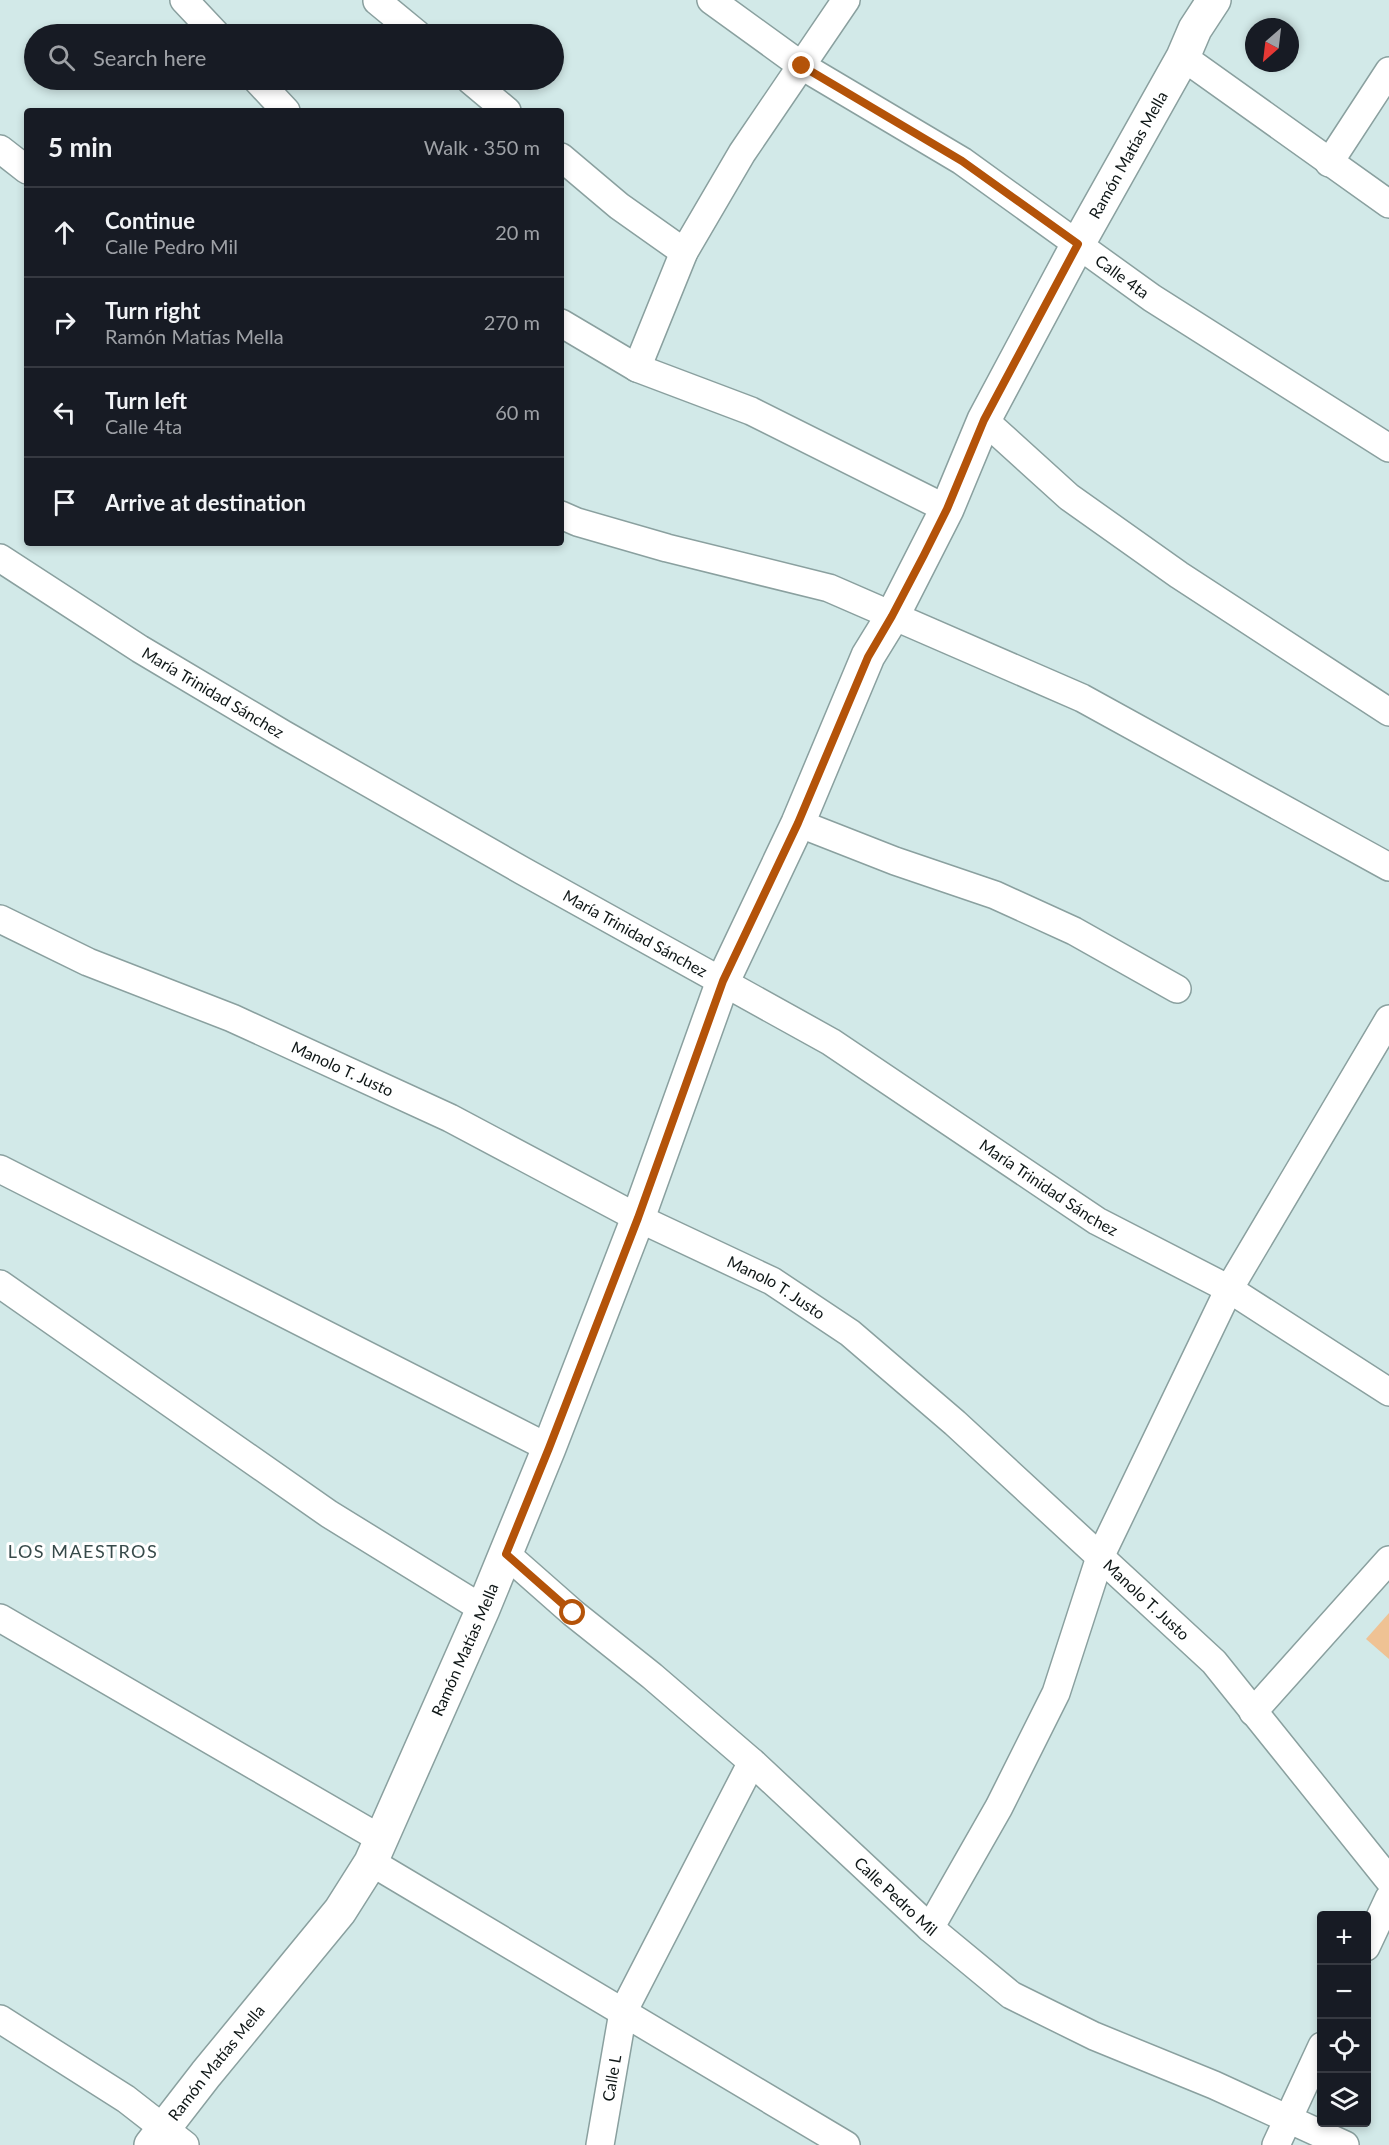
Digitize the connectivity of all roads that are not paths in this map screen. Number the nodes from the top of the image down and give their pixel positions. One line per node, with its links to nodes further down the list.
1 (184, 0): 6 (street)
2 (377, 0): 7 (street)
3 (711, 0): 9 (street, Calle 4ta)
4 (846, 0): 9 (street)
5 (1214, 0): 8 (street, Ramón Matías Mella)
6 (207, 24)
7 (405, 24)
8 (1183, 57): 17 (street); 20 (street, Ramón Matías Mella)
9 (802, 66): 20 (street, Calle 4ta); 21 (street)
10 (1389, 71): 17 (street)
11 (266, 90): 13 (street)
12 (482, 90): 14 (street)
13 (283, 108)
14 (503, 108)
15 (0, 149): 18 (street)
16 (564, 160): 21 (street)
17 (1329, 163): 19 (street)
18 (24, 168)
19 (1389, 204)
20 (1078, 244): 24 (street, Ramón Matías Mella); 25 (street, Calle 4ta)
21 (684, 252): 23 (street)
22 (564, 325): 23 (street)
23 (637, 369): 26 (street)
24 (984, 420): 26 (street, Ramón Matías Mella); 30 (street)
25 (1389, 448)
26 (947, 509): 29 (street, Ramón Matías Mella)
27 (564, 516): 29 (street)
28 (0, 558): 34 (street, María Trinidad Sánchez)
29 (892, 616): 31 (street, Ramón Matías Mella); 32 (street)
30 (1389, 712)
31 (798, 823): 34 (street, Ramón Matías Mella); 35 (street)
32 (1389, 867)
33 (0, 919): 38 (street, Manolo T. Justo)
34 (723, 981): 38 (street, Ramón Matías Mella); 40 (street, María Trinidad Sánchez)
35 (1177, 989)
36 (1389, 1018): 40 (street)
37 (0, 1169): 42 (street)
38 (638, 1218): 42 (street, Ramón Matías Mella); 44 (street, Manolo T. Justo)
39 (0, 1284): 46 (street)
40 (1229, 1289): 41 (street, María Trinidad Sánchez); 44 (street)
41 (1389, 1392)
42 (549, 1448): 43 (street, Ramón Matías Mella)
43 (506, 1554): 46 (street, Ramón Matías Mella); 49 (street, Calle Pedro Mil)
44 (1100, 1557): 48 (street, Manolo T. Justo); 53 (street)
45 (1389, 1560): 48 (street)
46 (483, 1609): 50 (street, Ramón Matías Mella)
47 (0, 1618): 50 (street)
48 (1253, 1712): 51 (street, Manolo T. Justo)
49 (753, 1762): 53 (street, Calle Pedro Mil); 55 (street, Calle L)
50 (376, 1850): 55 (street); 59 (street, Ramón Matías Mella)
51 (1389, 1880)
52 (1389, 1898): 54 (street)
53 (930, 1928): 58 (street, Calle Pedro Mil)
54 (1371, 1936)
55 (623, 2012): 60 (street, Calle L); 61 (street)
56 (0, 2019): 59 (street)
57 (1317, 2057): 58 (street)
58 (1288, 2120): 62 (street); 63 (street, Calle Pedro Mil)
59 (167, 2139)
60 (600, 2145)
61 (846, 2145)
62 (1276, 2145)
63 (1345, 2145)

